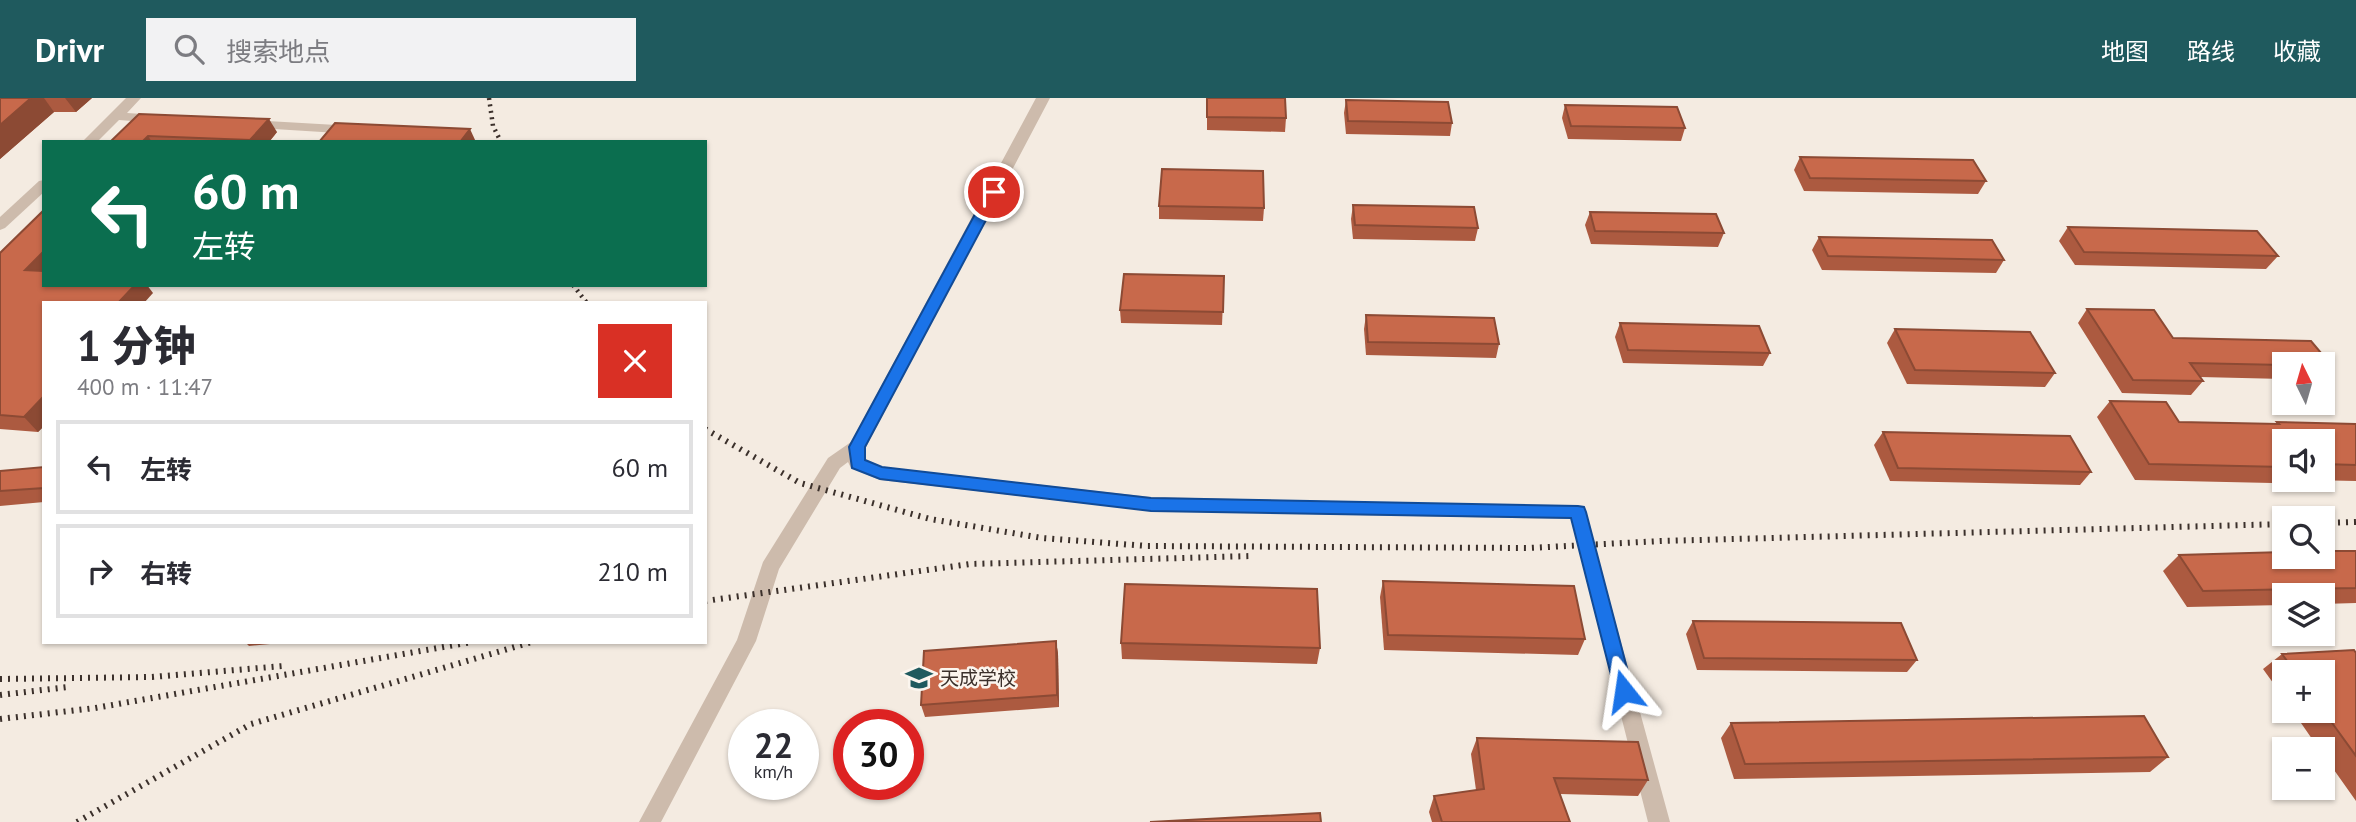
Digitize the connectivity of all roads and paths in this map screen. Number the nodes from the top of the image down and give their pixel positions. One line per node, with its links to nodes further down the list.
1 (134, 98): 3 (street)
2 (1043, 98): 10 (street)
3 (116, 116): 4 (street); 7 (street)
4 (170, 119)
5 (238, 123): 6 (street)
6 (374, 131)
7 (91, 140)
8 (42, 186): 9 (street)
9 (0, 225)
10 (857, 447): 11 (street); 12 (street)
11 (650, 822)
12 (1659, 822)

